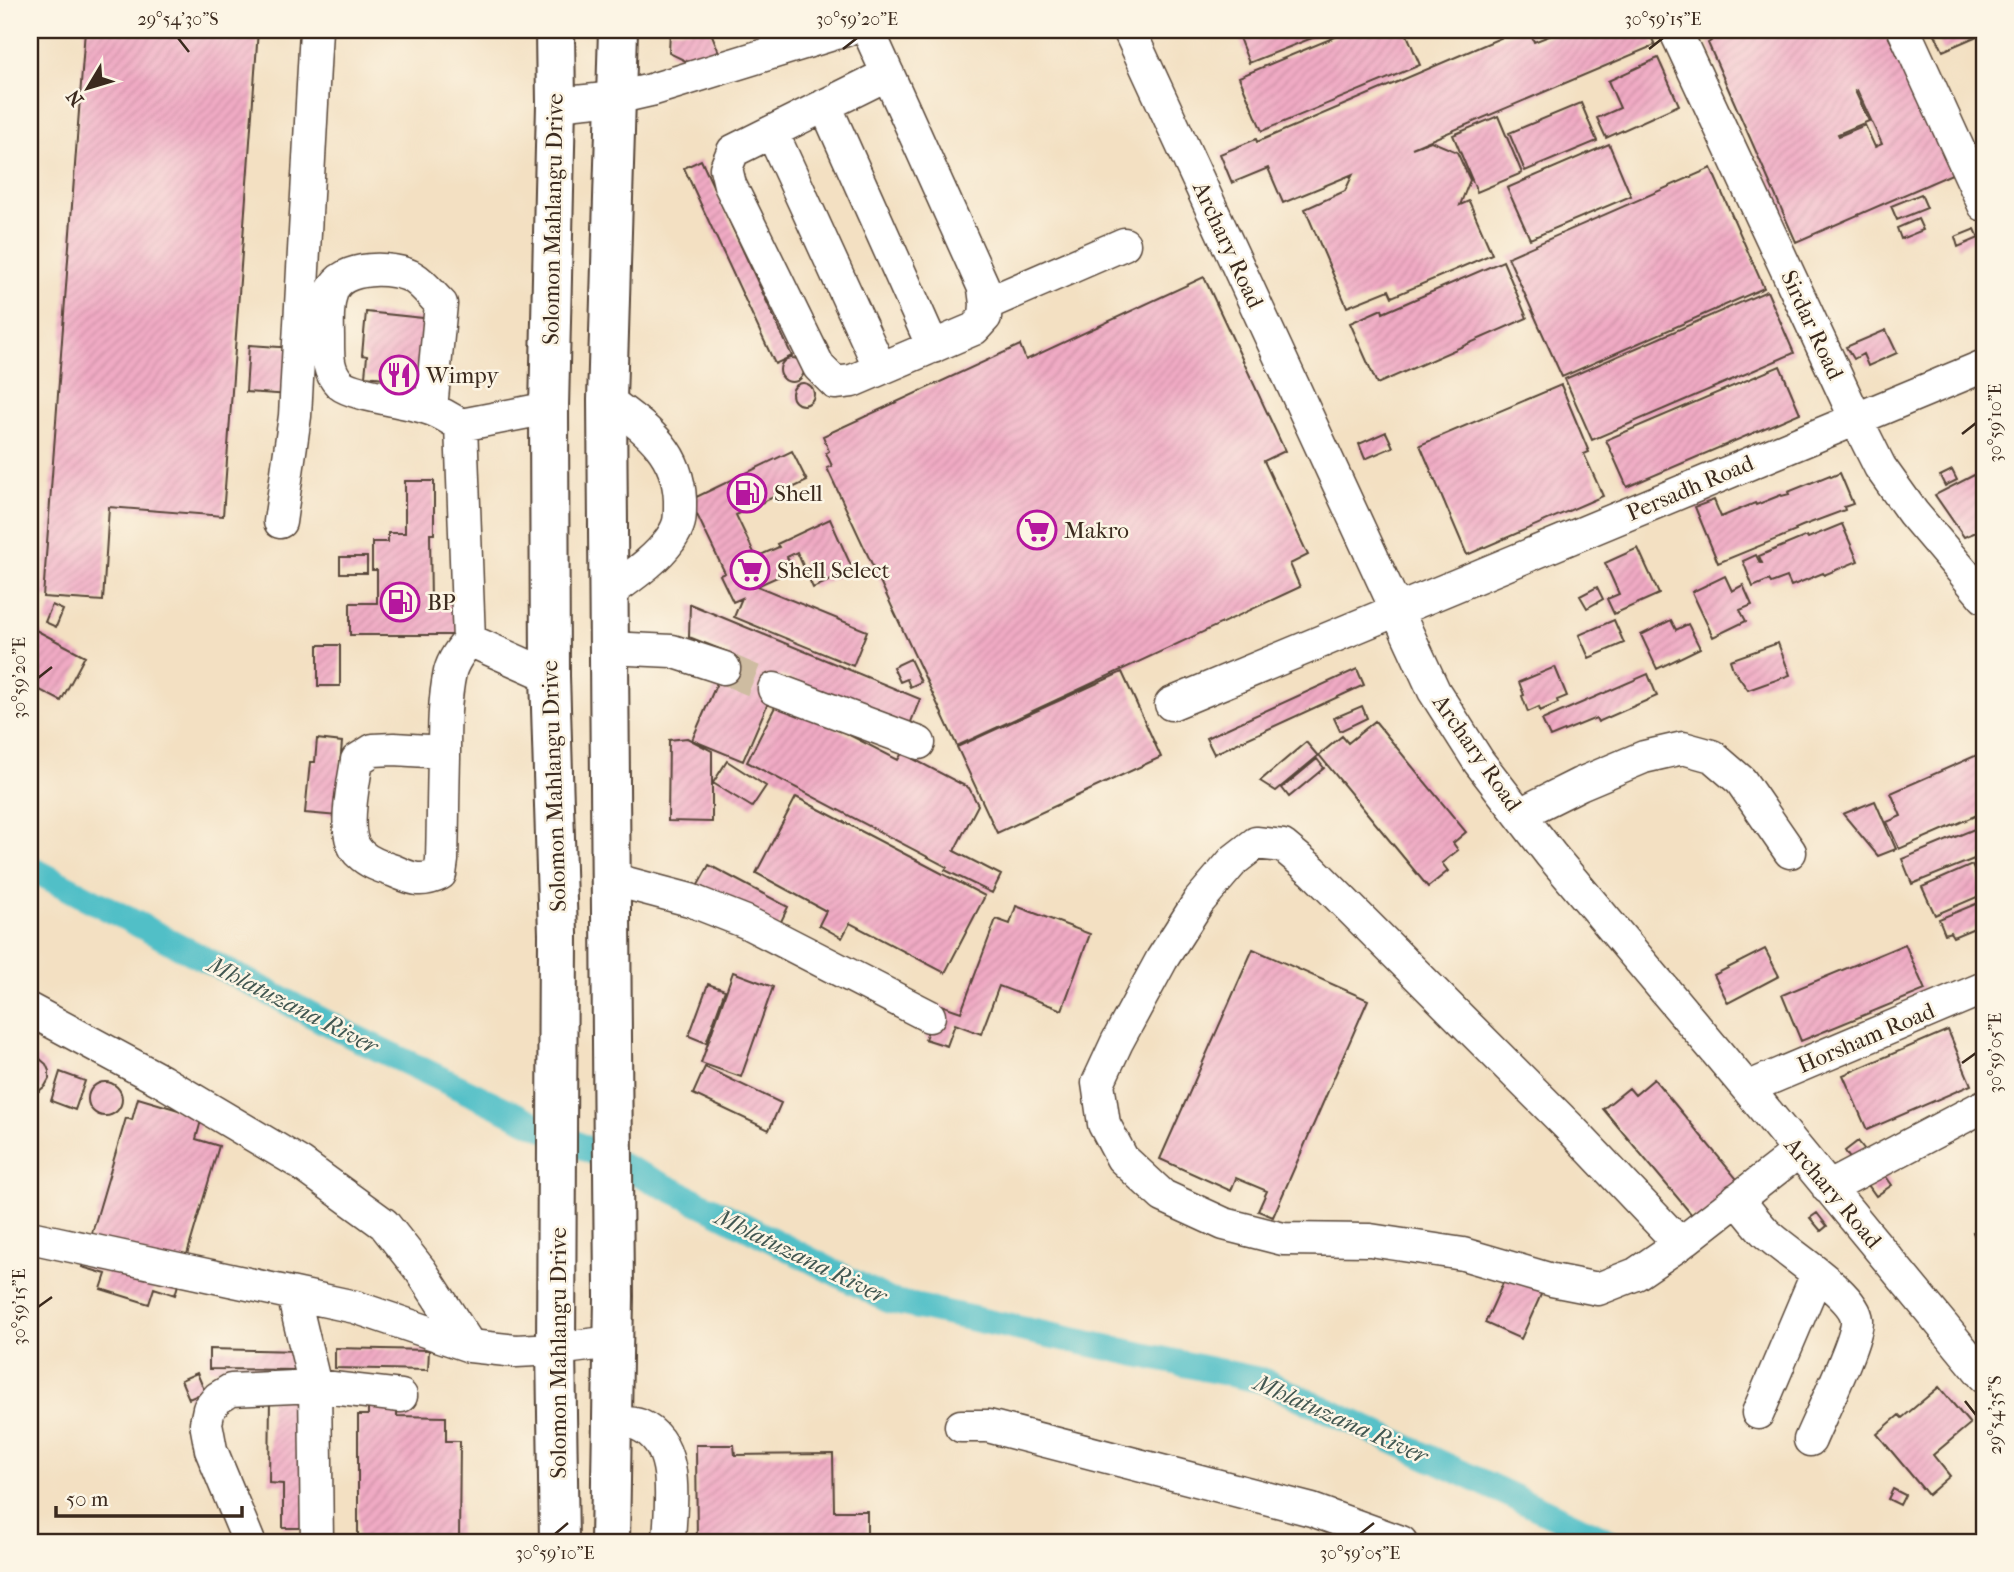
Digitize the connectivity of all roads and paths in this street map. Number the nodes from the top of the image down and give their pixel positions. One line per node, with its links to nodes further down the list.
1 (316, 30): 25 (street)
2 (555, 30): 11 (main road, Solomon Mahlangu Drive)
3 (618, 30): 10 (main road)
4 (846, 30): 10 (street)
5 (868, 30): 9 (street)
6 (1129, 30): 28 (street, Archary Road)
7 (1675, 30): 23 (street, Sirdar Road)
8 (1904, 30): 14 (street)
9 (888, 74): 12 (street); 16 (street)
10 (616, 98): 11 (street); 20 (main road)
11 (556, 104): 22 (main road, Solomon Mahlangu Drive)
12 (825, 105): 13 (street); 17 (street)
13 (772, 132): 19 (street); 19 (street)
14 (1984, 205)
15 (1124, 244): 16 (street)
16 (986, 304): 17 (street)
17 (933, 348): 19 (street)
18 (1984, 366): 23 (street, Persadh Road)
19 (880, 368)
20 (607, 400): 26 (main road); 26 (street)
21 (431, 408): 21 (street); 24 (street)
22 (548, 408): 24 (street); 32 (main road, Solomon Mahlangu Drive)
23 (1856, 419): 27 (street, Sirdar Road); 28 (street, Persadh Road)
24 (461, 425): 29 (street)
25 (281, 522)
26 (609, 593): 30 (main road)
27 (1984, 597)
28 (1396, 611): 34 (street, Persadh Road); 37 (street, Archary Road)
29 (469, 640): 32 (street); 36 (street)
30 (609, 648): 31 (street); 39 (main road)
31 (724, 668)
32 (550, 676): 54 (main road, Solomon Mahlangu Drive)
33 (774, 689): 35 (street)
34 (1171, 704)
35 (919, 743)
36 (444, 752): 36 (street)
37 (1520, 814): 38 (street); 43 (street, Archary Road)
38 (1790, 852)
39 (611, 879): 42 (street); 52 (main road)
40 (1984, 988): 43 (street, Horsham Road)
41 (30, 1010): 53 (street)
42 (929, 1016)
43 (1747, 1088): 45 (street, Archary Road)
44 (1984, 1106): 46 (street)
45 (1798, 1152): 46 (street, Archary Road); 47 (street)
46 (1828, 1188): 55 (street, Archary Road)
47 (1737, 1199): 49 (street); 50 (street)
48 (30, 1237): 51 (street)
49 (1680, 1244): 49 (street)
50 (1817, 1274): 58 (street); 61 (street)
51 (293, 1294): 53 (street); 56 (street)
52 (613, 1325): 54 (street); 59 (main road)
53 (470, 1346): 54 (street)
54 (556, 1349): 64 (main road, Solomon Mahlangu Drive)
55 (1984, 1376)
56 (315, 1385): 57 (street); 62 (street); 63 (street)
57 (401, 1396)
58 (1758, 1413)
59 (612, 1423): 65 (main road); 66 (street)
60 (961, 1426): 67 (street)
61 (1810, 1440)
62 (249, 1542)
63 (317, 1542)
64 (559, 1542)
65 (610, 1542)
66 (669, 1542)
67 (1401, 1542)

